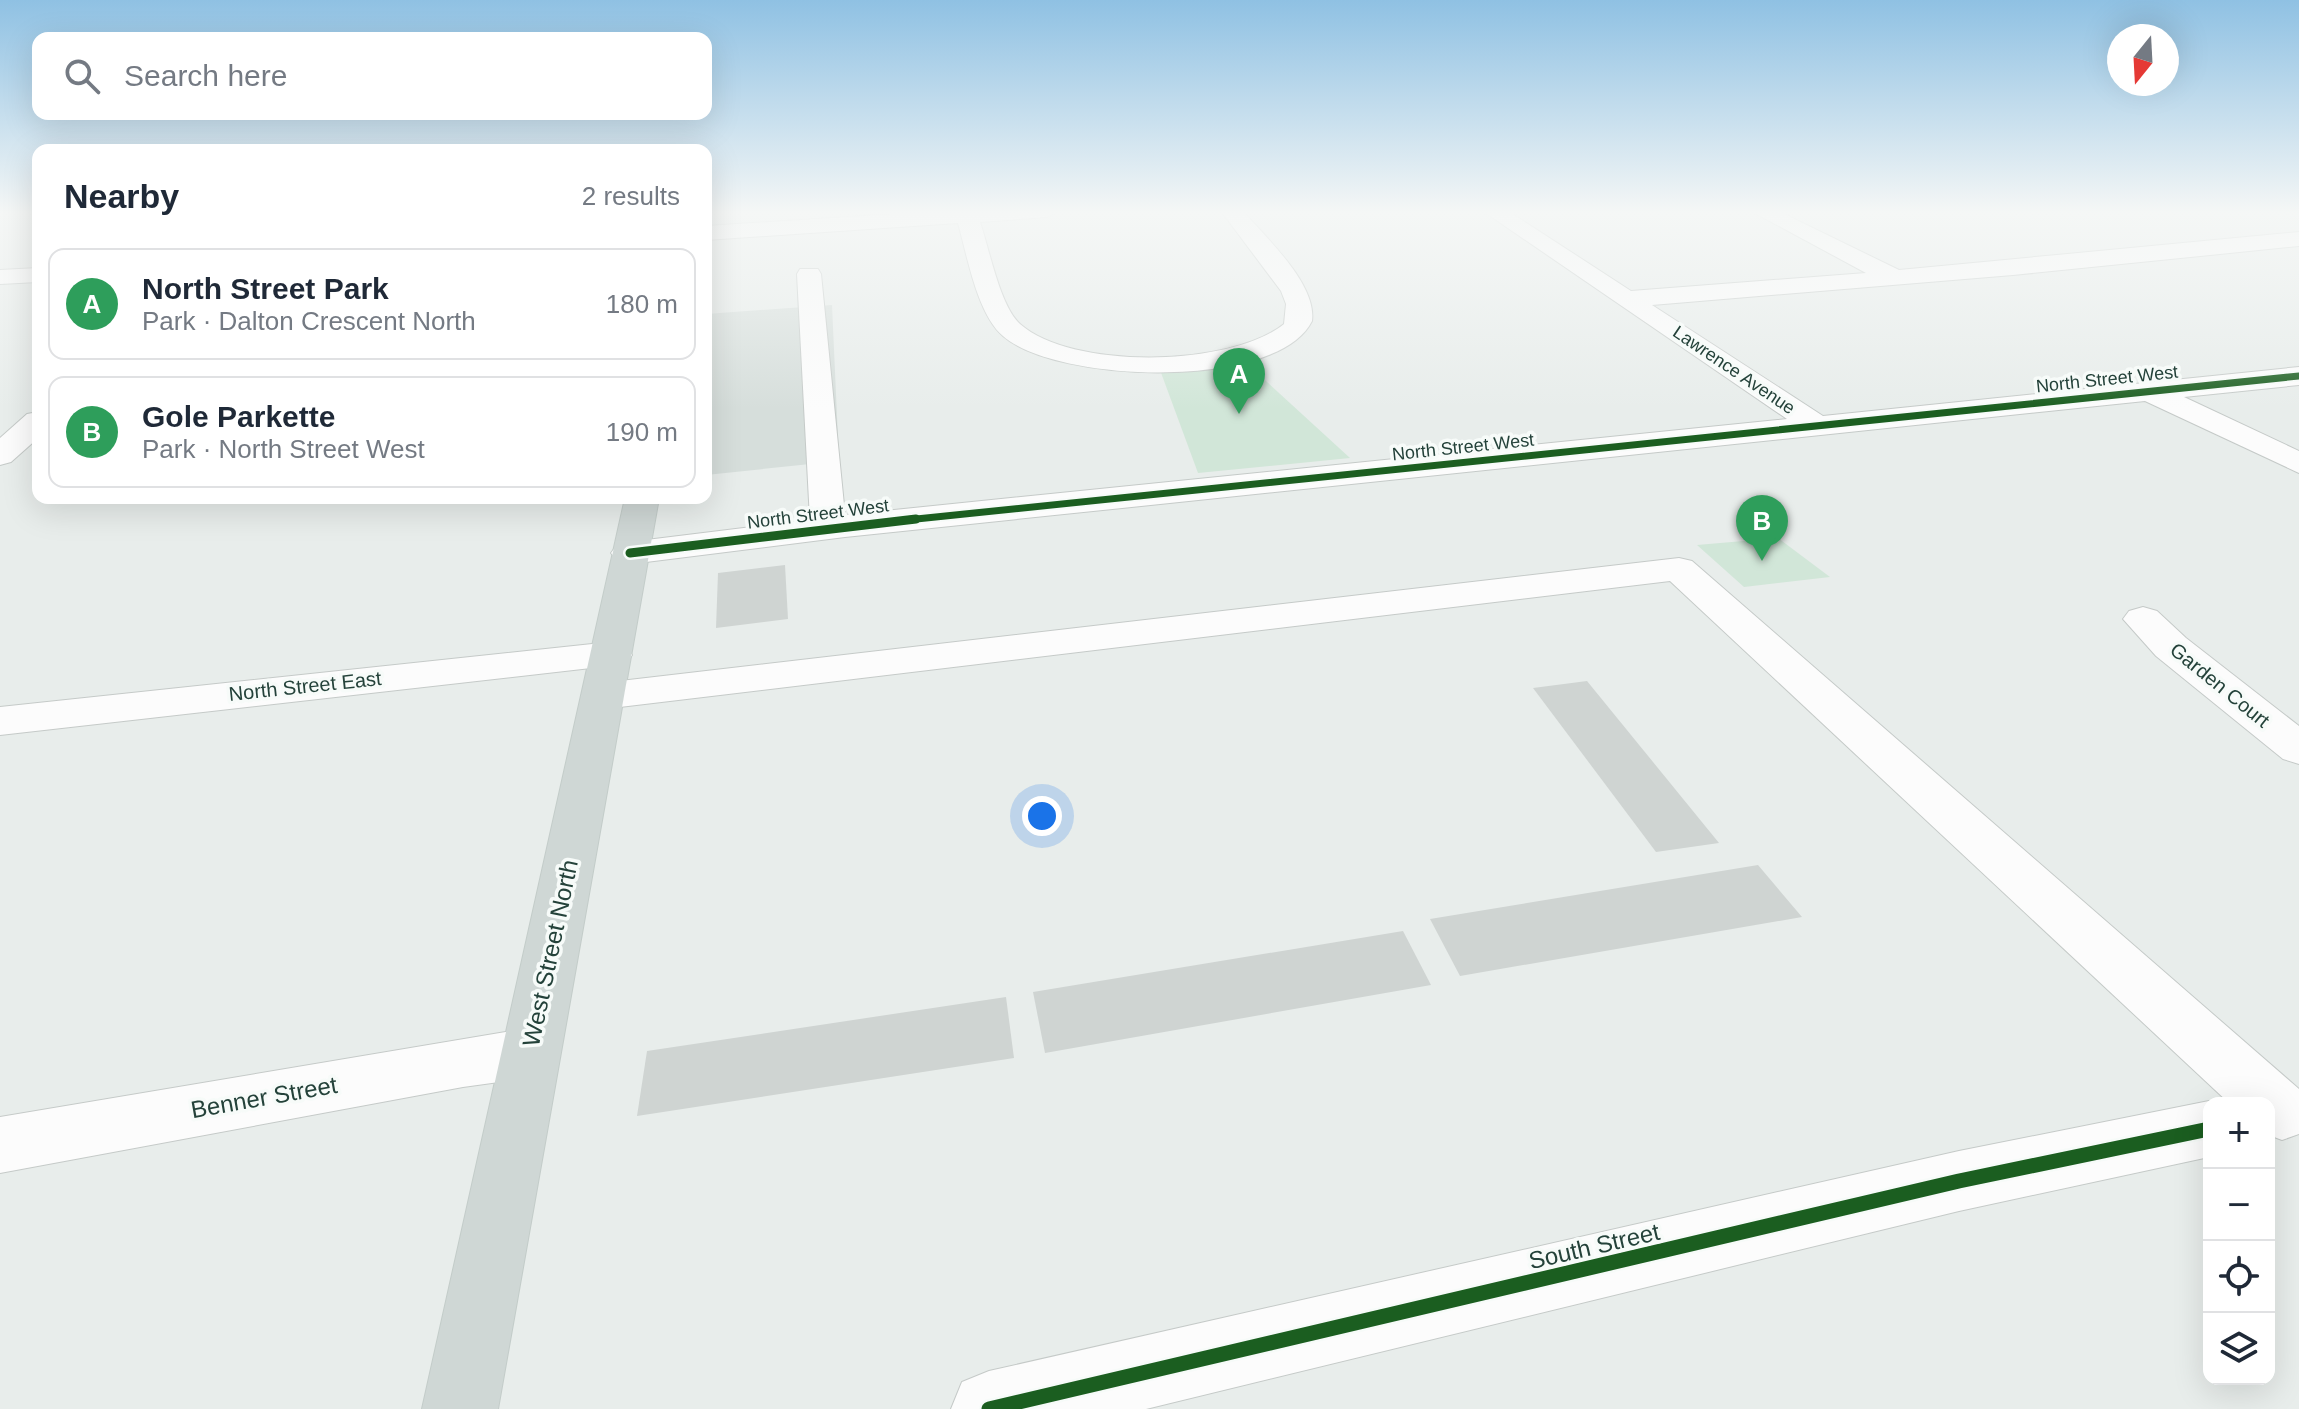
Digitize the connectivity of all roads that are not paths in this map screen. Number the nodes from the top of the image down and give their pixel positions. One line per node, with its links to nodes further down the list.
1 (809, 277): 15 (street)
2 (987, 277): 3 (street)
3 (1283, 277)
4 (1595, 277): 7 (street, Lawrence Avenue)
5 (1894, 277): 6 (street); 7 (street)
6 (1897, 277)
7 (1630, 299): 10 (street, Lawrence Avenue)
8 (2299, 376): 9 (street, North Street West)
9 (2150, 392): 10 (street, North Street West); 13 (street)
10 (1814, 424): 15 (street, North Street West)
11 (32, 426): 12 (street)
12 (0, 455)
13 (2299, 463)
14 (641, 504): 16 (main road, West Street North)
15 (828, 528): 16 (street, North Street West)
16 (630, 553): 18 (main road, West Street North)
17 (2143, 619): 20 (street, Garden Court)
18 (607, 676): 19 (street, North Street East); 21 (main road, West Street North); 22 (street, North Street East)
19 (0, 721)
20 (2299, 749)
21 (529, 1053): 24 (street, Benner Street); 25 (main road, West Street North)
22 (2283, 1113)
23 (2203, 1130): 26 (street, South Street)
24 (0, 1145)
25 (460, 1409)
26 (989, 1409)

